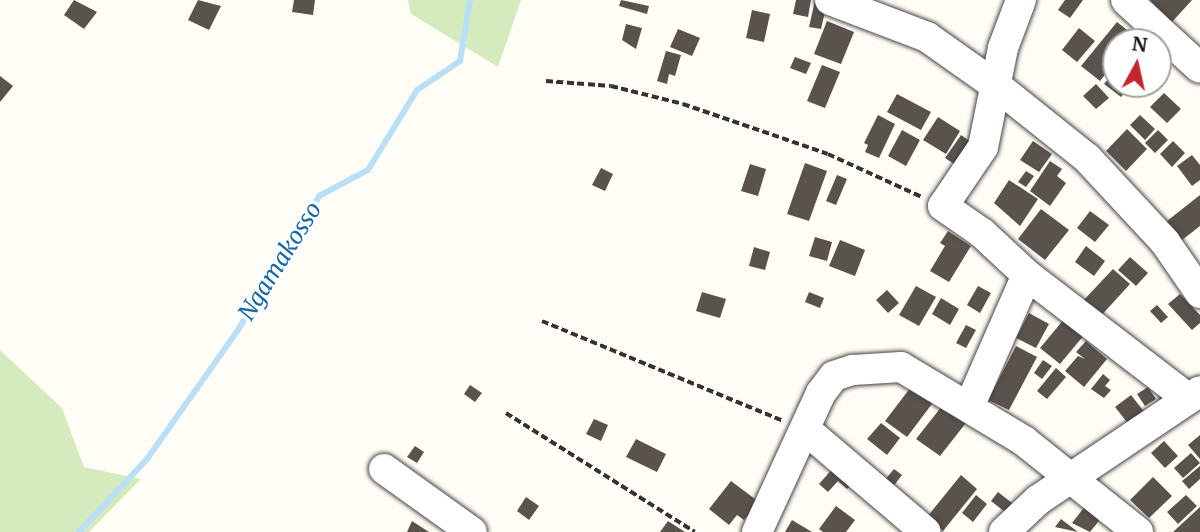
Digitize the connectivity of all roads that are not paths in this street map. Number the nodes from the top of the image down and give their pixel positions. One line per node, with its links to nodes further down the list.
1 (830, 0): 5 (street)
2 (1021, 0): 5 (street)
3 (1126, 0): 4 (street)
4 (1200, 68)
5 (998, 87): 6 (street); 7 (street)
6 (1027, 275): 8 (street); 9 (street)
7 (1200, 293)
8 (1193, 394): 12 (street)
9 (969, 407): 10 (street); 12 (street)
10 (806, 430): 14 (street); 15 (street)
11 (384, 469): 13 (street)
12 (1072, 477): 16 (street); 17 (street)
13 (472, 532)
14 (757, 532)
15 (926, 532)
16 (1004, 532)
17 (1138, 532)

